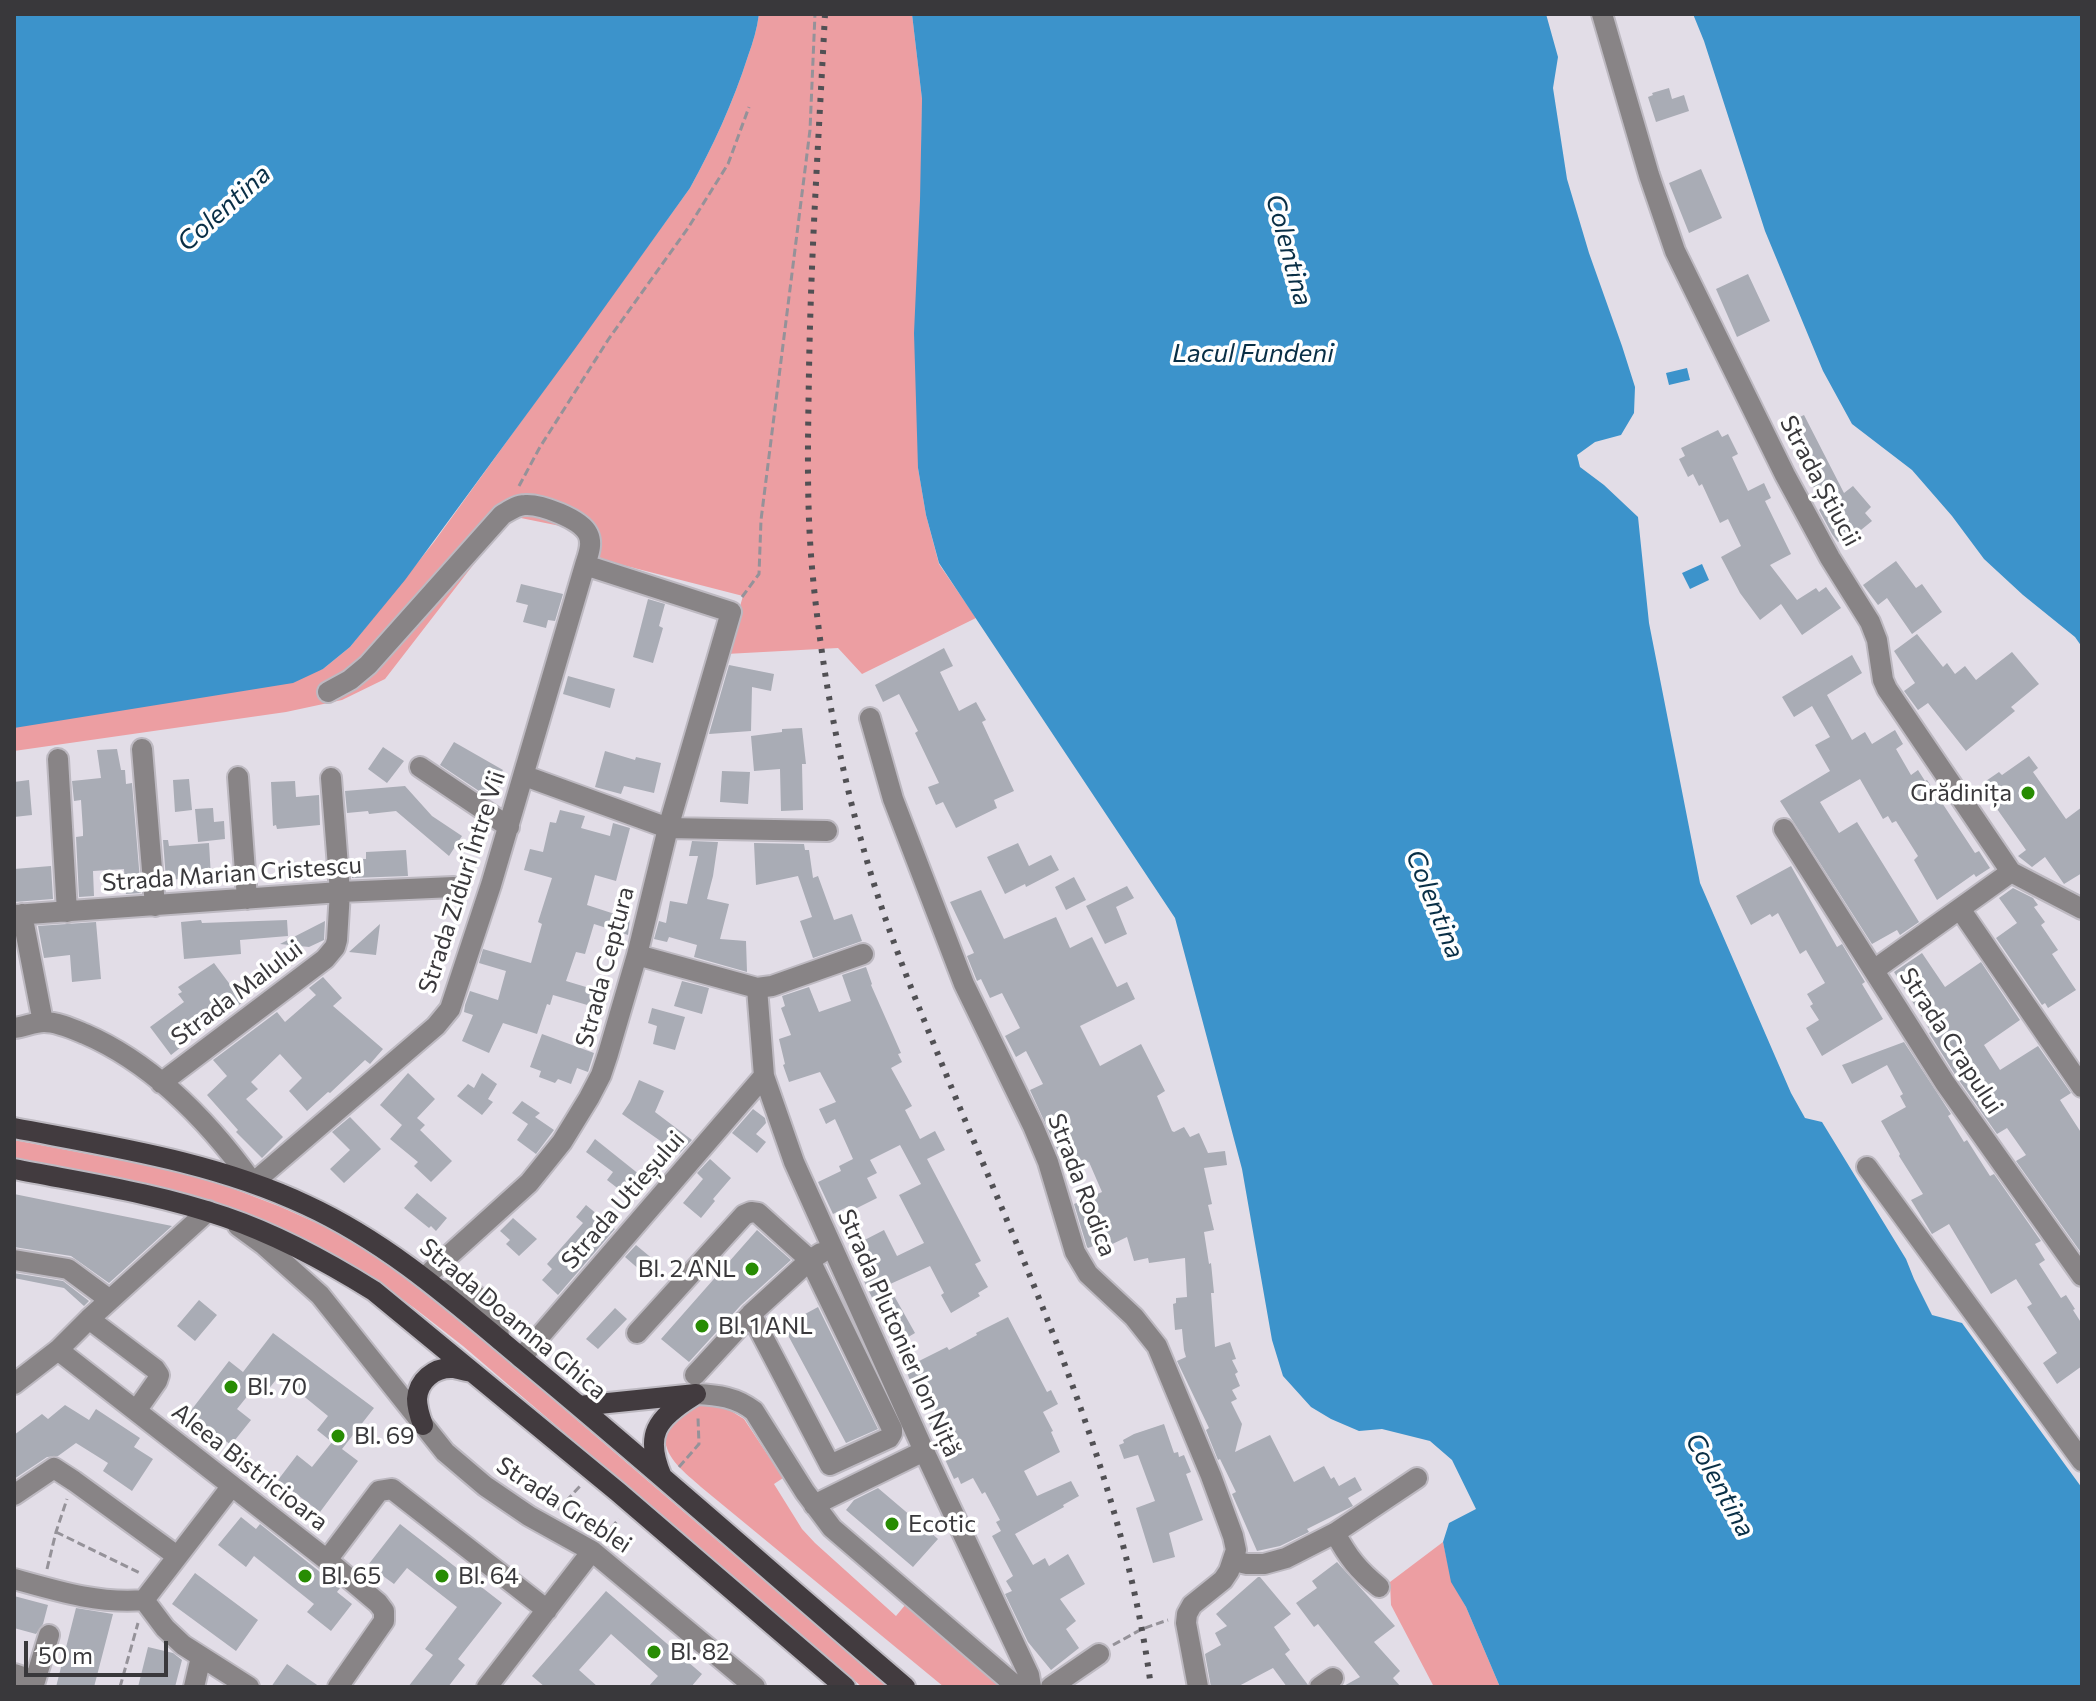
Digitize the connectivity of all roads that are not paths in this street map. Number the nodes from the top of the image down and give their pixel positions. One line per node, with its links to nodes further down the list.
1 (1602, 14): 15 (street, Strada Știucii)
2 (585, 565): 3 (street, Strada Ziduri Între Vii); 8 (street, Strada Ziduri Între Vii); 12 (street, Strada Ceptura)
3 (328, 692)
4 (870, 718): 68 (street, Strada Rodica)
5 (142, 749): 19 (street)
6 (58, 759): 22 (street)
7 (420, 767): 11 (street)
8 (525, 776): 11 (street, Strada Ziduri Între Vii); 12 (street)
9 (238, 777): 18 (street)
10 (331, 778): 17 (street, Strada Malului)
11 (509, 827): 36 (street, Strada Ziduri Între Vii)
12 (668, 828): 14 (street); 25 (street, Strada Ceptura)
13 (1784, 829): 26 (street, Strada Crapului)
14 (827, 831)
15 (2011, 872): 20 (street); 21 (street, Strada Știucii)
16 (454, 887): 17 (street, Strada Marian Cristescu)
17 (340, 892): 18 (street, Strada Marian Cristescu); 31 (street, Strada Malului)
18 (247, 899): 19 (street, Strada Marian Cristescu)
19 (155, 906): 22 (street, Strada Marian Cristescu)
20 (1960, 909): 26 (street); 32 (street)
21 (2082, 909)
22 (67, 912): 23 (street, Strada Marian Cristescu)
23 (18, 914): 28 (street)
24 (863, 954): 27 (street)
25 (637, 955): 27 (street); 42 (street, Strada Ceptura)
26 (1874, 970): 41 (street, Strada Crapului)
27 (757, 988): 30 (street, Strada Plutonier Ion Niță)
28 (43, 1022): 29 (street); 31 (street)
29 (14, 1028)
30 (764, 1076): 38 (street, Strada Plutonier Ion Niță); 48 (street, Strada Utieșului)
31 (161, 1083): 36 (street)
32 (2082, 1087)
33 (14, 1128): 36 (main road, Strada Doamna Ghica)
34 (1867, 1167): 56 (street)
35 (14, 1169): 37 (main road)
36 (253, 1183): 42 (main road, Strada Doamna Ghica)
37 (216, 1214): 43 (street); 49 (main road); 54 (street, Strada Greblei)
38 (831, 1246): 40 (street); 55 (street, Strada Plutonier Ion Niță)
39 (14, 1260): 43 (street)
40 (810, 1260): 44 (street); 46 (street); 57 (street)
41 (2082, 1276)
42 (425, 1277): 48 (main road, Strada Doamna Ghica)
43 (110, 1300): 45 (street)
44 (751, 1314): 51 (street); 57 (street)
45 (89, 1319): 47 (street); 53 (street)
46 (637, 1333)
47 (58, 1350): 50 (street); 53 (street, Aleea Bistricioara)
48 (521, 1358): 52 (main road, Strada Doamna Ghica)
49 (472, 1372): 54 (main road); 82 (main road)
50 (14, 1384)
51 (696, 1384): 52 (main road); 59 (main road); 60 (street)
52 (579, 1406): 59 (main road, Strada Doamna Ghica)
53 (136, 1411): 61 (street, Aleea Bistricioara)
54 (423, 1425): 65 (street, Strada Greblei)
55 (924, 1451): 63 (street); 85 (street, Strada Plutonier Ion Niță)
56 (2082, 1461)
57 (830, 1465): 60 (street)
58 (1417, 1478): 64 (street)
59 (665, 1481): 83 (main road, Strada Doamna Ghica)
60 (798, 1481): 63 (street)
61 (231, 1487): 66 (street); 67 (street, Aleea Bistricioara)
62 (14, 1495): 66 (street)
63 (814, 1505): 84 (street)
64 (1335, 1533): 68 (street); 70 (street)
65 (592, 1551): 72 (street); 81 (street, Strada Greblei)
66 (177, 1556): 71 (street)
67 (327, 1560): 72 (street, Aleea Bistricioara); 80 (street)
68 (1234, 1561): 87 (street)
69 (14, 1579): 71 (street)
70 (1379, 1587)
71 (144, 1600): 75 (street)
72 (547, 1610): 77 (street)
73 (49, 1635): 76 (street)
74 (1099, 1654): 86 (street)
75 (201, 1657): 78 (street); 79 (street)
76 (14, 1674)
77 (489, 1686)
78 (194, 1687)
79 (249, 1687)
80 (338, 1687)
81 (755, 1687)
82 (845, 1687)
83 (905, 1687)
84 (1017, 1687)
85 (1031, 1687)
86 (1051, 1687)
87 (1198, 1687)

